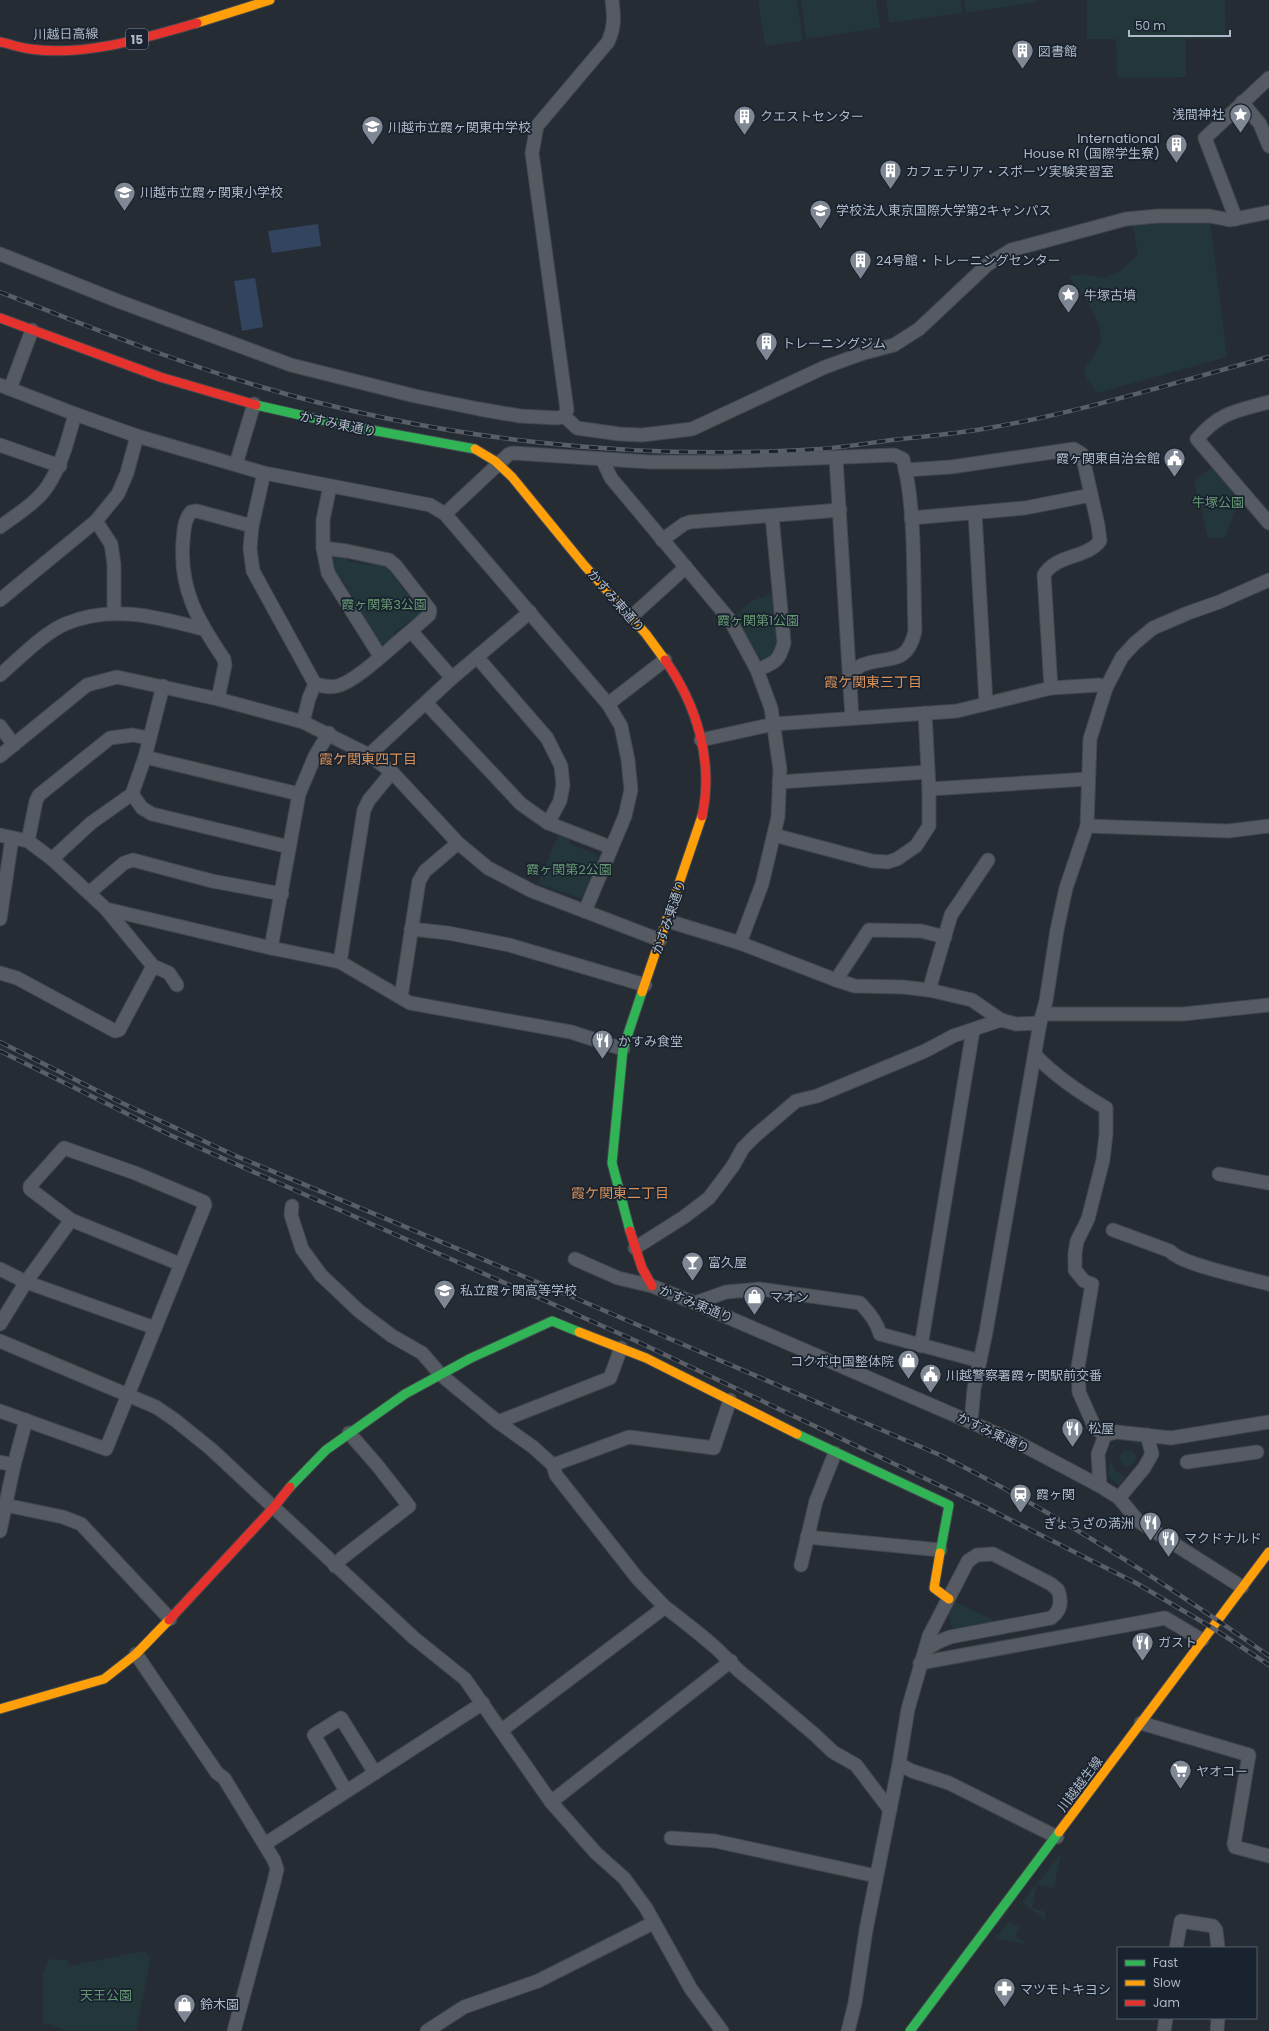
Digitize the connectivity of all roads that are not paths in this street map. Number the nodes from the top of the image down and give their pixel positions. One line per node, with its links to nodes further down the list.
1 (270, 0): 3 (street, 川越日高線 / 15)
2 (612, 0): 16 (street)
3 (1, 45)
4 (1269, 78): 5 (street)
5 (1242, 102): 6 (street); 8 (street)
6 (1269, 146)
7 (1269, 212): 8 (street)
8 (1236, 219): 16 (street)
9 (0, 254): 16 (street)
10 (0, 318): 11 (street, かすみ東通り)
11 (32, 330): 12 (street); 14 (street, かすみ東通り)
12 (5, 387): 15 (street)
13 (1269, 402): 34 (street)
14 (254, 404): 21 (street); 22 (street, かすみ東通り)
15 (75, 414): 17 (street); 23 (street)
16 (564, 416)
17 (137, 436): 21 (street); 33 (street)
18 (0, 445): 23 (street)
19 (836, 458): 20 (street); 24 (street); 28 (street)
20 (602, 459): 22 (street); 37 (street)
21 (236, 464): 25 (street)
22 (499, 464): 30 (street); 44 (street, かすみ東通り)
23 (60, 466): 36 (street)
24 (906, 470): 27 (street); 32 (street)
25 (264, 473): 26 (street); 35 (street)
26 (330, 486): 30 (street); 38 (street)
27 (1091, 495): 29 (street); 56 (street)
28 (840, 510): 31 (street); 53 (street)
29 (975, 513): 32 (street); 60 (street)
30 (445, 514): 43 (street)
31 (772, 516): 37 (street); 50 (street)
32 (911, 518): 53 (street)
33 (96, 521): 41 (street); 42 (street)
34 (1269, 523)
35 (252, 526): 45 (street); 54 (street)
36 (0, 527)
37 (662, 540): 39 (street)
38 (323, 548): 46 (street); 47 (street)
39 (686, 567): 44 (street); 50 (street)
40 (1269, 580): 57 (street)
41 (0, 600)
42 (114, 612): 45 (street); 51 (street)
43 (530, 612): 48 (street); 61 (street)
44 (631, 617): 49 (street, かすみ東通り)
45 (203, 629): 58 (street)
46 (410, 631): 47 (street); 52 (street)
47 (380, 656): 54 (street)
48 (477, 657): 52 (street); 81 (street)
49 (665, 660): 61 (street); 69 (street, かすみ東通り)
50 (757, 670): 65 (street)
51 (0, 675)
52 (452, 678): 59 (street)
53 (848, 678): 63 (street)
54 (316, 684): 64 (street)
55 (163, 686): 58 (street); 68 (street); 70 (street)
56 (1051, 688): 57 (street); 60 (street)
57 (1106, 688): 76 (street)
58 (218, 699): 64 (street)
59 (426, 703): 71 (street); 81 (street)
60 (986, 703): 62 (street)
61 (608, 704): 89 (street)
62 (925, 713): 63 (street); 75 (street)
63 (852, 718): 65 (street)
64 (303, 722): 67 (street)
65 (774, 724): 69 (street); 77 (street)
66 (0, 726): 70 (street)
67 (329, 733): 71 (street); 80 (street)
68 (148, 738): 73 (street); 86 (street)
69 (701, 740): 97 (street, かすみ東通り)
70 (14, 745): 72 (street)
71 (369, 755): 74 (street)
72 (0, 756)
73 (145, 757): 79 (street); 80 (street)
74 (392, 772): 87 (street); 103 (street)
75 (928, 772): 77 (street); 78 (street)
76 (1088, 779): 78 (street); 82 (street)
77 (779, 782): 84 (street)
78 (929, 789): 84 (street)
79 (132, 794): 88 (street); 90 (street)
80 (299, 794): 88 (street)
81 (548, 823): 89 (street)
82 (1087, 826): 83 (street); 112 (street)
83 (1269, 826)
84 (774, 835): 101 (street)
85 (6, 836): 86 (street); 96 (street)
86 (28, 841): 90 (street)
87 (458, 843): 95 (street); 98 (street)
88 (289, 847): 93 (street)
89 (610, 847): 95 (street)
90 (52, 858): 92 (street)
91 (988, 860): 99 (street)
92 (89, 893): 93 (street); 94 (street)
93 (282, 894): 102 (street)
94 (106, 909): 102 (street); 104 (street)
95 (585, 911): 100 (street)
96 (0, 919)
97 (668, 921): 100 (street, かすみ東通り); 101 (street)
98 (411, 929): 108 (street); 110 (street)
99 (945, 937): 106 (street); 109 (street)
100 (660, 940): 108 (street, かすみ東通り)
101 (740, 943): 106 (street)
102 (271, 948): 103 (street)
103 (340, 962): 110 (street)
104 (153, 966): 105 (street); 107 (street)
105 (0, 973)
106 (836, 980): 109 (street)
107 (178, 985)
108 (645, 985): 115 (street, かすみ東通り)
109 (929, 990): 113 (street)
110 (401, 997): 115 (street)
111 (1269, 1005): 112 (street)
112 (1042, 1018): 113 (street); 116 (street)
113 (1001, 1020): 114 (street)
114 (973, 1030): 122 (street); 133 (street)
115 (623, 1049): 122 (street, かすみ東通り)
116 (1035, 1055): 135 (street); 145 (street)
117 (1219, 1174): 118 (street)
118 (1269, 1184)
119 (292, 1206): 136 (street)
120 (71, 1220): 124 (street); 124 (street); 126 (street)
121 (1113, 1230): 127 (street)
122 (635, 1248): 128 (street, かすみ東通り)
123 (575, 1259): 128 (street)
124 (180, 1264): 131 (street)
125 (0, 1269): 126 (street)
126 (26, 1282): 130 (street); 131 (street)
127 (1269, 1284)
128 (652, 1286): 129 (street, かすみ東通り)
129 (695, 1303): 133 (street); 142 (street, かすみ東通り)
130 (0, 1324)
131 (155, 1328): 137 (street)
132 (0, 1341): 137 (street)
133 (921, 1346): 135 (street)
134 (621, 1348): 136 (street); 138 (street); 141 (street)
135 (980, 1361): 142 (street)
136 (440, 1374): 141 (street); 144 (street)
137 (129, 1394): 140 (street); 156 (street)
138 (730, 1400): 148 (street); 152 (street)
139 (0, 1411): 140 (street)
140 (26, 1420): 151 (street)
141 (498, 1422): 152 (street)
142 (971, 1422): 153 (street, かすみ東通り)
143 (1269, 1422): 146 (street)
144 (349, 1433): 156 (street); 162 (street)
145 (1105, 1435): 146 (street); 153 (street)
146 (1147, 1435): 154 (street)
147 (1257, 1452): 150 (street)
148 (835, 1453): 158 (street); 159 (street)
149 (0, 1462): 151 (street)
150 (1187, 1462)
151 (14, 1466): 155 (street)
152 (553, 1466): 165 (street)
153 (1100, 1486): 154 (street, かすみ東通り)
154 (1119, 1498): 163 (street, かすみ東通り)
155 (5, 1506): 157 (street); 166 (street)
156 (274, 1507): 162 (street); 166 (street)
157 (0, 1531)
158 (807, 1537): 159 (street); 161 (street)
159 (940, 1550): 164 (street)
160 (1268, 1557): 163 (street, 川越越生線)
161 (801, 1565)
162 (335, 1566): 172 (street)
163 (1242, 1587): 167 (street, 川越越生線)
164 (949, 1599): 168 (street); 168 (street)
165 (665, 1607): 170 (street); 175 (street)
166 (170, 1619): 169 (street)
167 (1202, 1640): 171 (street); 174 (street, 川越越生線)
168 (925, 1650): 171 (street)
169 (136, 1654): 173 (street); 183 (street)
170 (731, 1661): 179 (street); 180 (street)
171 (920, 1663): 176 (street)
172 (483, 1703): 175 (street); 177 (street)
173 (0, 1709)
174 (1141, 1723): 181 (street, 川越越生線); 184 (street)
175 (502, 1730): 179 (street)
176 (899, 1764): 180 (street); 181 (street)
177 (375, 1772): 178 (street); 178 (street)
178 (346, 1791): 183 (street)
179 (551, 1802): 186 (street)
180 (890, 1810): 185 (street)
181 (1057, 1837): 195 (street, 川越越生線)
182 (671, 1838): 185 (street)
183 (265, 1844): 191 (street)
184 (1269, 1856)
185 (876, 1876): 194 (street)
186 (653, 1923): 192 (street); 193 (street)
187 (1176, 1947): 188 (street)
188 (1218, 1947)
189 (1166, 2019): 196 (street)
190 (1218, 2019): 197 (street)
191 (234, 2031)
192 (427, 2031)
193 (722, 2031)
194 (848, 2031)
195 (910, 2031)
196 (1164, 2031)
197 (1218, 2031)

